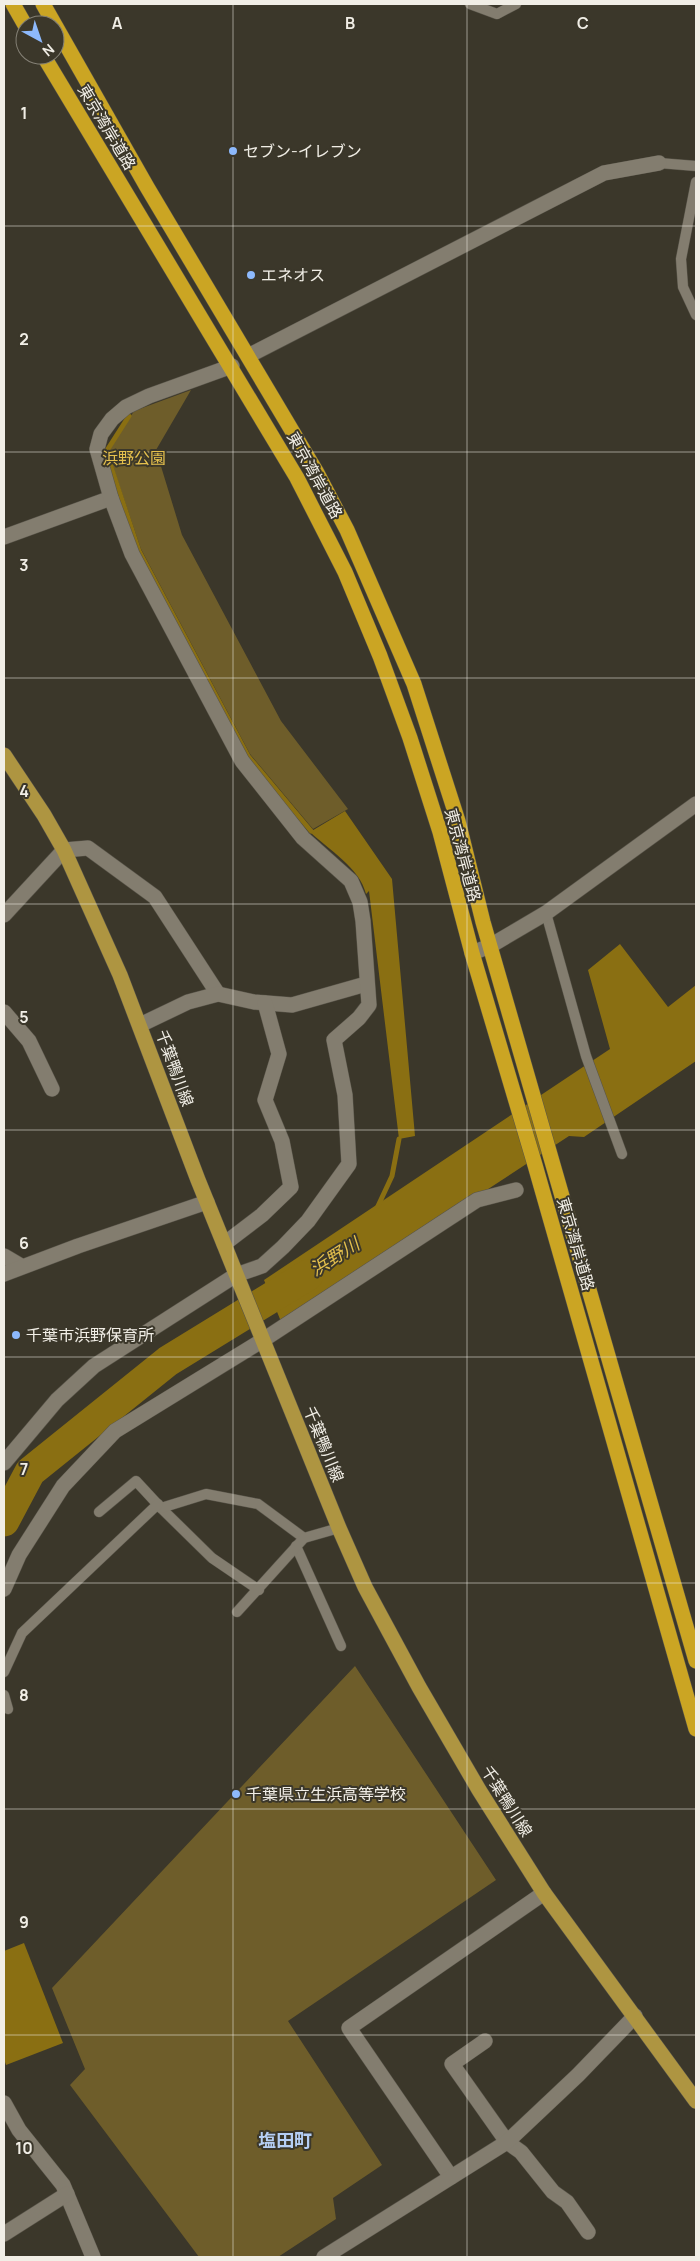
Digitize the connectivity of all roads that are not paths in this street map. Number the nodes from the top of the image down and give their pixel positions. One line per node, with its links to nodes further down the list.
1 (13, 4): 5 (highway)
2 (43, 4): 11 (highway, 東京湾岸道路)
3 (470, 4): 4 (lane)
4 (516, 4)
5 (19, 15)
6 (49, 65): 12 (highway, 東京湾岸道路)
7 (659, 163): 8 (lane); 11 (street)
8 (696, 166)
9 (696, 182): 10 (lane)
10 (696, 315)
11 (248, 356): 20 (highway, 東京湾岸道路)
12 (232, 366): 13 (street); 21 (highway, 東京湾岸道路)
13 (111, 498): 14 (street); 22 (street)
14 (4, 537)
15 (4, 755): 17 (main road, 千葉鴨川線)
16 (696, 804): 18 (street)
17 (64, 850): 19 (street); 23 (street); 26 (main road, 千葉鴨川線)
18 (546, 913): 20 (street); 28 (lane)
19 (4, 915)
20 (490, 946): 21 (street); 47 (highway, 東京湾岸道路)
21 (472, 954): 51 (highway, 東京湾岸道路)
22 (366, 984): 24 (street); 35 (street)
23 (218, 994): 24 (street); 26 (street)
24 (265, 1003): 31 (street)
25 (4, 1012): 27 (street)
26 (140, 1025): 30 (main road, 千葉鴨川線)
27 (52, 1089)
28 (622, 1154)
29 (516, 1190): 36 (street)
30 (207, 1202): 31 (main road, 千葉鴨川線); 33 (street)
31 (224, 1244): 35 (main road, 千葉鴨川線)
32 (4, 1256): 33 (street)
33 (21, 1266): 34 (street)
34 (4, 1274)
35 (237, 1277): 36 (main road, 千葉鴨川線); 37 (street)
36 (264, 1340): 40 (main road, 千葉鴨川線); 43 (street)
37 (4, 1463)
38 (159, 1506): 39 (lane); 41 (lane); 44 (lane); 48 (lane)
39 (99, 1512)
40 (339, 1528): 41 (lane); 52 (main road, 千葉鴨川線)
41 (304, 1538): 42 (lane)
42 (296, 1546): 44 (lane); 46 (lane)
43 (4, 1589)
44 (259, 1590): 45 (lane)
45 (237, 1612)
46 (341, 1646)
47 (696, 1661)
48 (4, 1672)
49 (4, 1695): 50 (lane)
50 (8, 1710)
51 (696, 1729)
52 (544, 1893): 53 (main road, 千葉鴨川線); 60 (street)
53 (635, 2016): 55 (main road, 千葉鴨川線); 59 (street)
54 (485, 2041): 59 (street)
55 (696, 2101)
56 (4, 2103): 58 (street)
57 (4, 2123): 58 (street)
58 (19, 2130): 61 (street)
59 (507, 2142): 60 (street); 62 (street)
60 (451, 2177): 65 (street)
61 (67, 2194): 63 (street); 64 (street)
62 (588, 2232)
63 (4, 2234)
64 (93, 2257)
65 (324, 2257)

